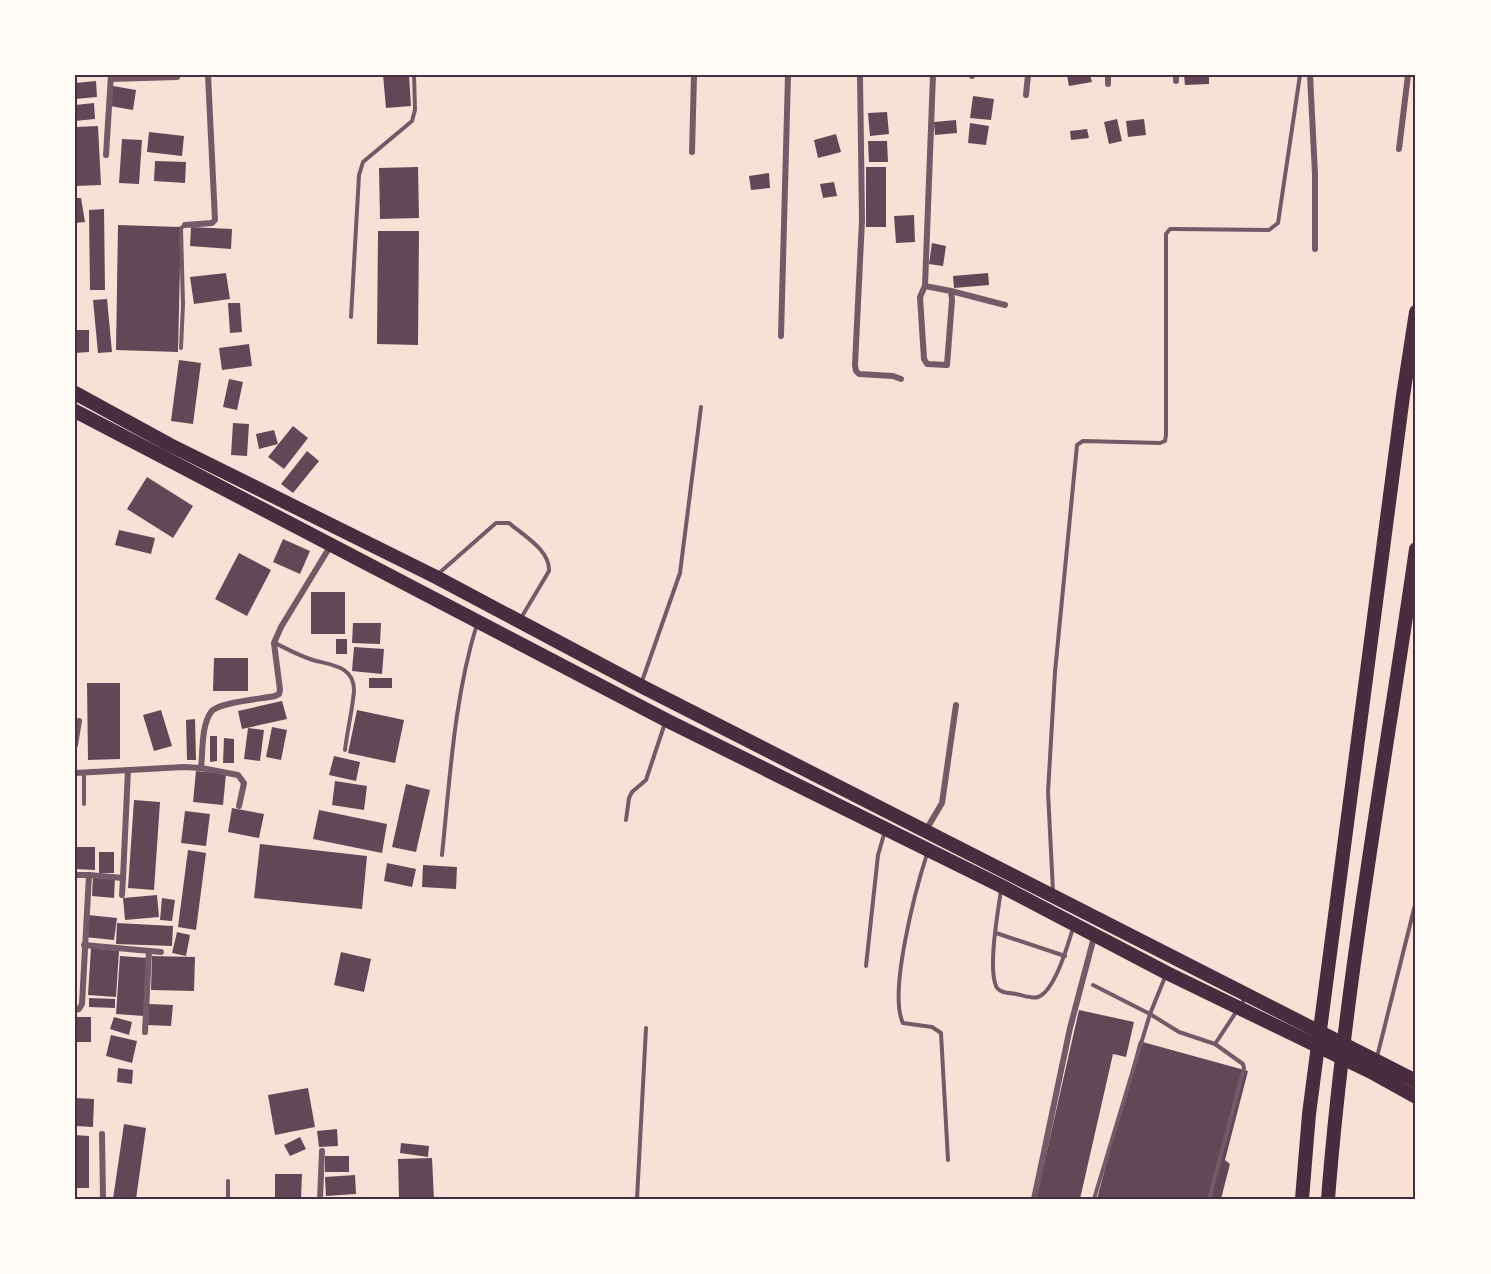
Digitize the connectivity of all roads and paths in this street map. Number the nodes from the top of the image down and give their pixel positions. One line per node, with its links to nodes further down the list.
1 (208, 75): 19 (street)
2 (414, 75): 25 (lane)
3 (694, 75): 17 (street)
4 (788, 75): 26 (street)
5 (860, 75): 28 (street)
6 (933, 75): 21 (street)
7 (1028, 75): 15 (street)
8 (1108, 75): 14 (street)
9 (1300, 75): 60 (lane)
10 (1310, 75): 20 (street)
11 (1408, 75): 16 (street)
12 (111, 77): 13 (street); 18 (street)
13 (177, 77)
14 (1108, 84)
15 (1026, 95)
16 (1399, 149)
17 (692, 152)
18 (106, 155)
19 (185, 225): 27 (lane)
20 (1315, 249)
21 (925, 286): 22 (street); 22 (street)
22 (951, 291): 23 (street)
23 (1005, 305)
24 (1416, 312): 94 (highway)
25 (351, 317)
26 (781, 336)
27 (181, 348)
28 (901, 379)
29 (75, 393): 34 (highway)
30 (701, 407): 38 (lane)
31 (75, 411): 32 (highway)
32 (331, 544): 35 (highway); 37 (street)
33 (1416, 549): 95 (highway)
34 (436, 577): 36 (highway); 36 (lane)
35 (478, 621): 40 (highway); 54 (lane)
36 (519, 621): 38 (highway)
37 (274, 643): 43 (lane); 44 (street)
38 (640, 686): 52 (highway)
39 (956, 705): 52 (street)
40 (666, 720): 50 (lane); 51 (highway)
41 (79, 721): 42 (street)
42 (75, 746)
43 (345, 750)
44 (201, 768): 45 (street); 49 (street)
45 (128, 770): 47 (street); 57 (street)
46 (75, 773): 47 (street)
47 (84, 773): 48 (lane)
48 (84, 804)
49 (239, 806)
50 (626, 820)
51 (885, 830): 53 (highway); 70 (lane)
52 (926, 831): 58 (highway)
53 (928, 851): 58 (highway); 85 (lane)
54 (442, 855)
55 (75, 875): 56 (street)
56 (89, 875): 57 (street); 65 (street)
57 (123, 878): 59 (street)
58 (1003, 879): 60 (highway); 62 (highway); 63 (lane)
59 (122, 896)
60 (1053, 897): 62 (highway)
61 (1416, 901): 80 (lane)
62 (1077, 917): 64 (highway); 68 (lane); 69 (highway)
63 (996, 933): 68 (lane); 68 (lane)
64 (1095, 935): 71 (highway); 91 (street)
65 (84, 945): 66 (street); 75 (street)
66 (149, 951): 67 (street); 78 (street)
67 (162, 952)
68 (1065, 956)
69 (1173, 958): 71 (lane); 73 (highway)
70 (866, 966)
71 (1167, 973): 74 (highway); 76 (lane)
72 (1093, 985): 76 (lane)
73 (1247, 995): 74 (lane); 80 (highway)
74 (1239, 1008): 79 (lane); 82 (highway)
75 (75, 1010)
76 (1150, 1014): 79 (lane); 92 (lane)
77 (646, 1028): 90 (lane)
78 (145, 1032)
79 (1215, 1044): 93 (lane)
80 (1376, 1061): 81 (highway)
81 (1416, 1082)
82 (1416, 1096)
83 (102, 1134): 87 (street)
84 (322, 1150): 89 (street)
85 (948, 1160)
86 (228, 1181): 88 (lane)
87 (103, 1199)
88 (228, 1199)
89 (320, 1199)
90 (637, 1199)
91 (1034, 1199)
92 (1094, 1199)
93 (1209, 1199)
94 (1302, 1199)
95 (1328, 1199)

